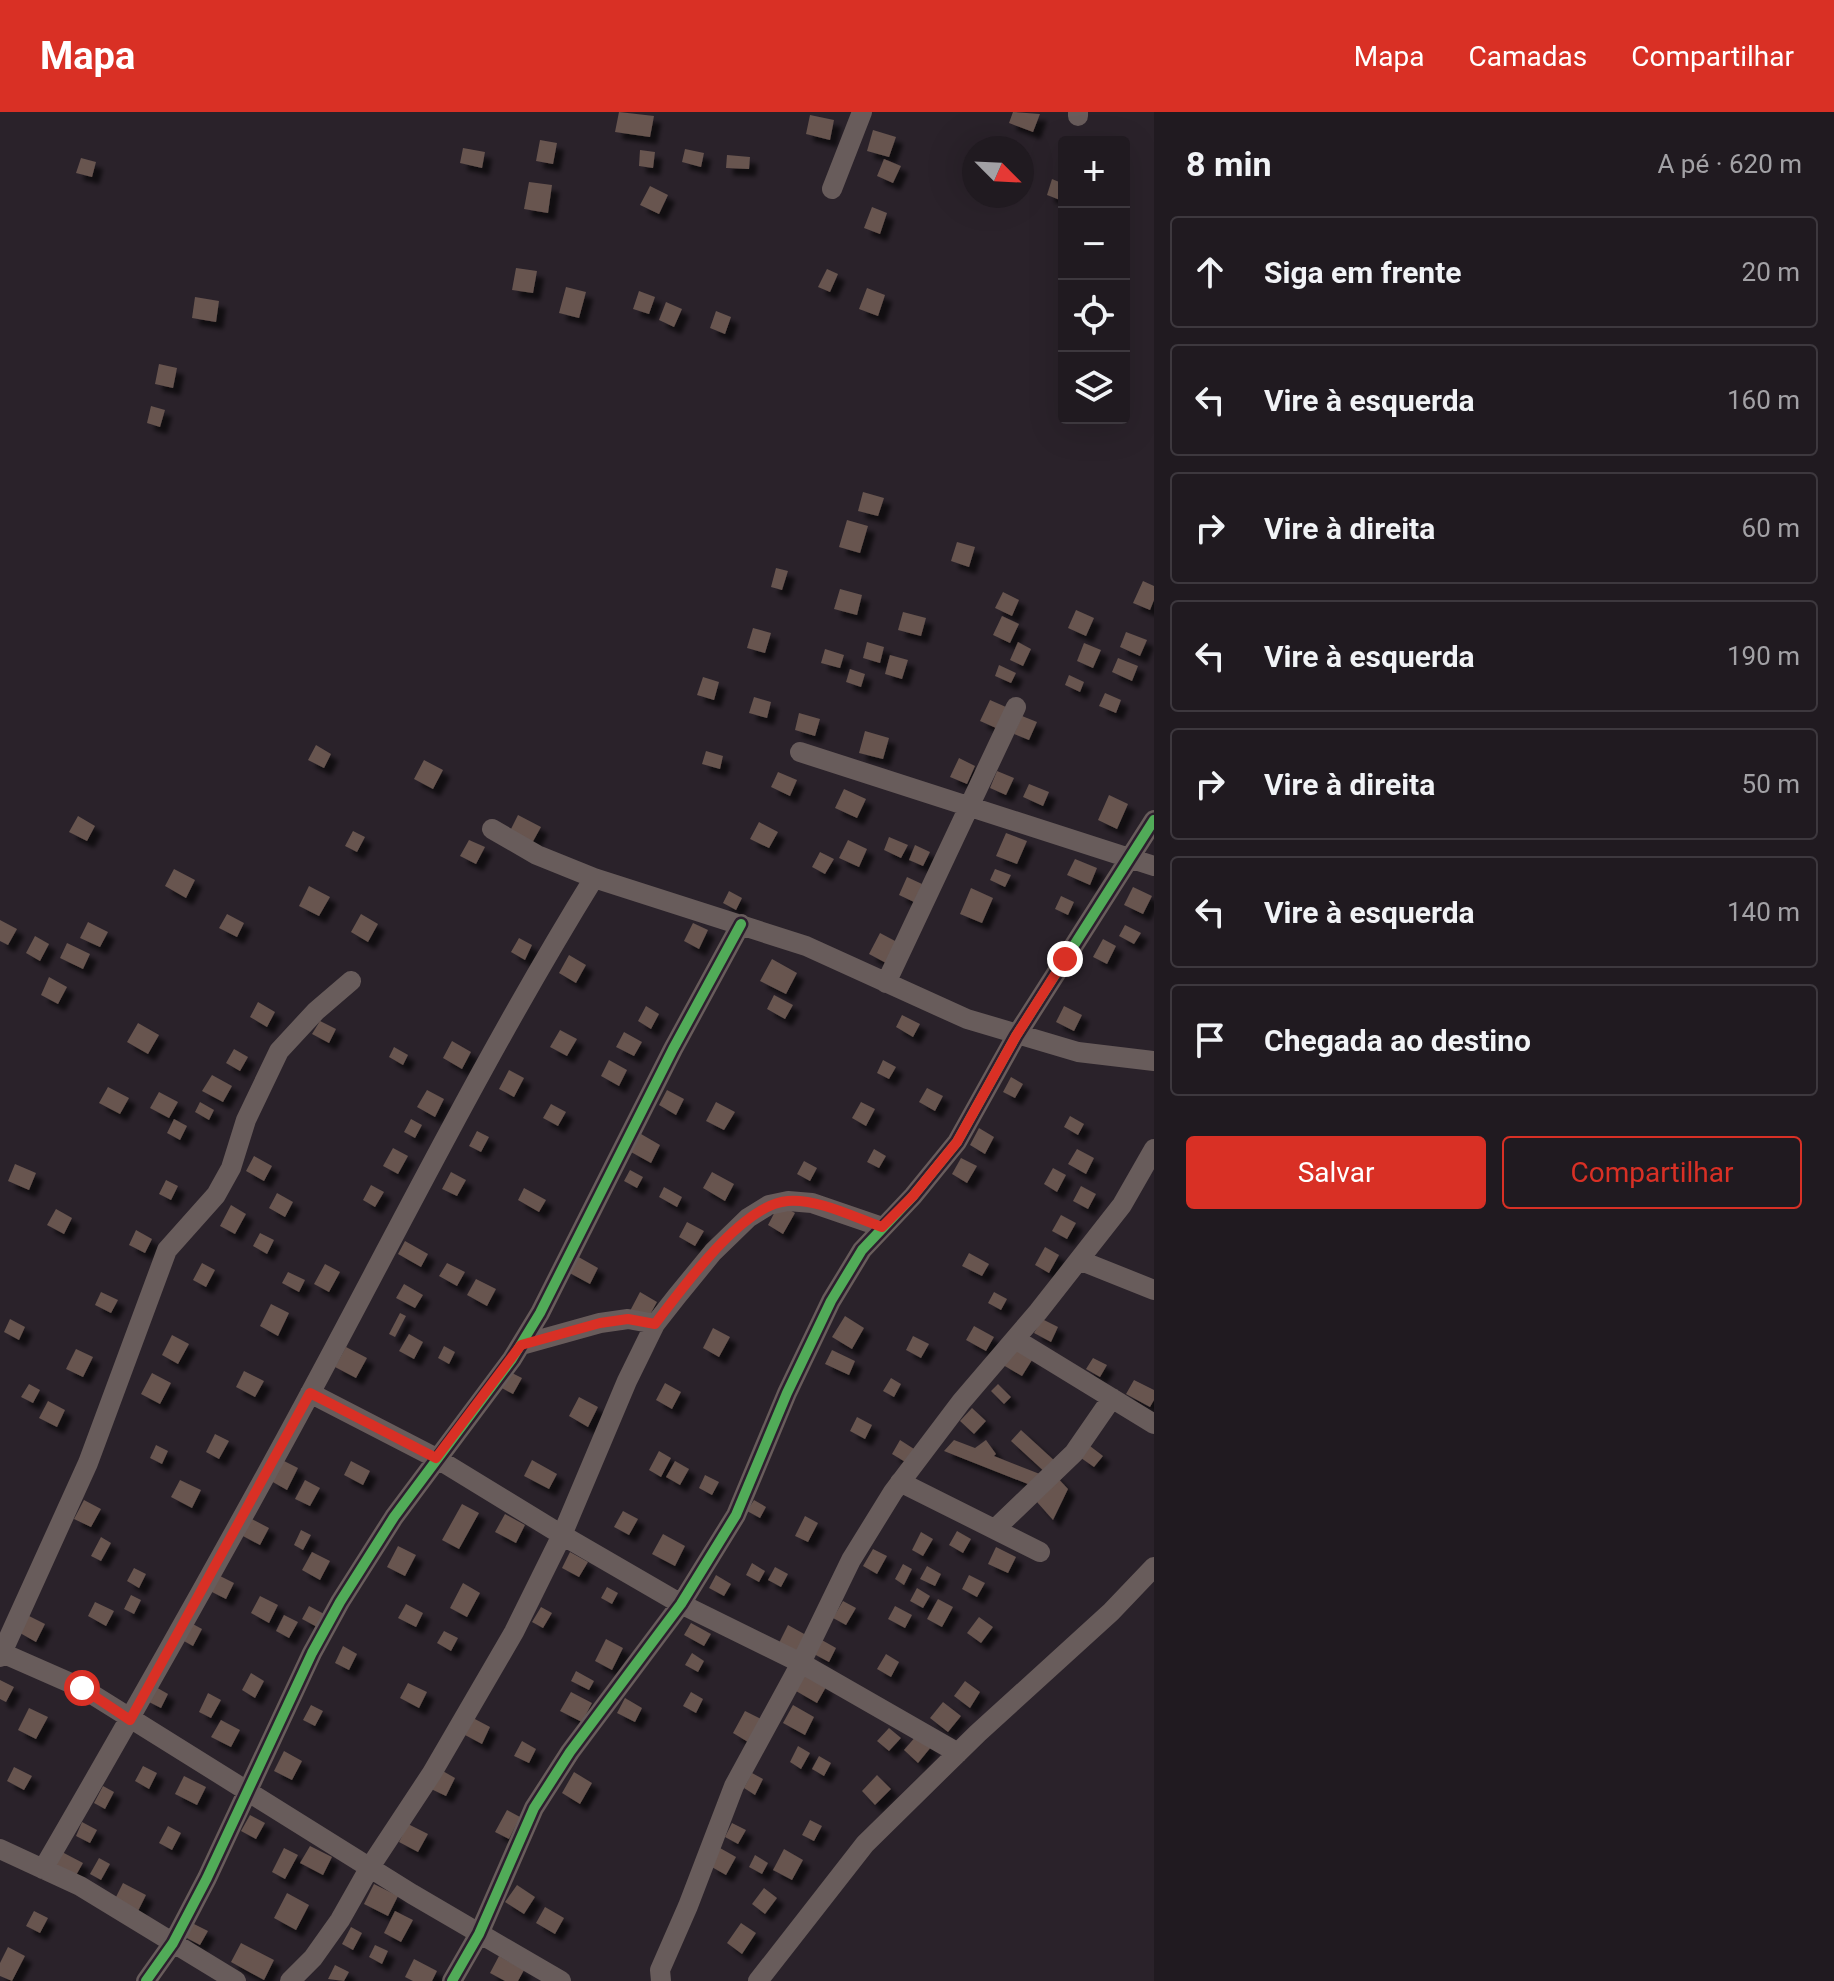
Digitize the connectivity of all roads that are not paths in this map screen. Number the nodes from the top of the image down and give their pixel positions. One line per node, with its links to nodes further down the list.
1 (862, 112): 2 (street)
2 (832, 189)
3 (1016, 707): 5 (street)
4 (800, 752): 5 (street)
5 (969, 805): 8 (street); 13 (street)
6 (1154, 820): 8 (street)
7 (492, 829): 10 (street)
8 (1130, 858): 9 (street); 14 (street)
9 (1154, 866)
10 (594, 878): 11 (street); 23 (street)
11 (741, 924): 13 (street); 22 (street)
12 (351, 981): 33 (street)
13 (886, 983): 14 (street)
14 (1016, 1036): 15 (street); 17 (street)
15 (1154, 1061)
16 (1154, 1149): 18 (street)
17 (882, 1227): 20 (street); 32 (street)
18 (1079, 1260): 19 (street); 21 (street)
19 (1154, 1290)
20 (655, 1324): 22 (street); 29 (street)
21 (1015, 1339): 24 (street); 27 (street)
22 (521, 1345): 26 (street)
23 (310, 1393): 26 (street); 35 (street)
24 (1112, 1398): 25 (street); 28 (street)
25 (1154, 1424)
26 (436, 1458): 29 (street); 37 (street)
27 (900, 1482): 28 (street); 34 (street)
28 (995, 1529): 30 (street)
29 (562, 1535): 32 (street); 39 (street)
30 (1040, 1552)
31 (1154, 1567): 36 (street)
32 (681, 1604): 34 (street); 41 (street)
33 (1, 1654): 35 (street)
34 (801, 1663): 36 (street); 43 (street)
35 (130, 1720): 37 (street); 40 (street)
36 (958, 1753): 49 (street)
37 (248, 1791): 39 (street); 42 (street)
38 (0, 1849): 40 (street)
39 (370, 1867): 41 (street); 46 (street)
40 (43, 1869): 42 (street)
41 (479, 1934): 47 (street); 48 (street)
42 (173, 1943): 44 (street); 45 (street)
43 (655, 1977)
44 (146, 1981)
45 (236, 1981)
46 (290, 1981)
47 (452, 1981)
48 (561, 1981)
49 (758, 1981)

